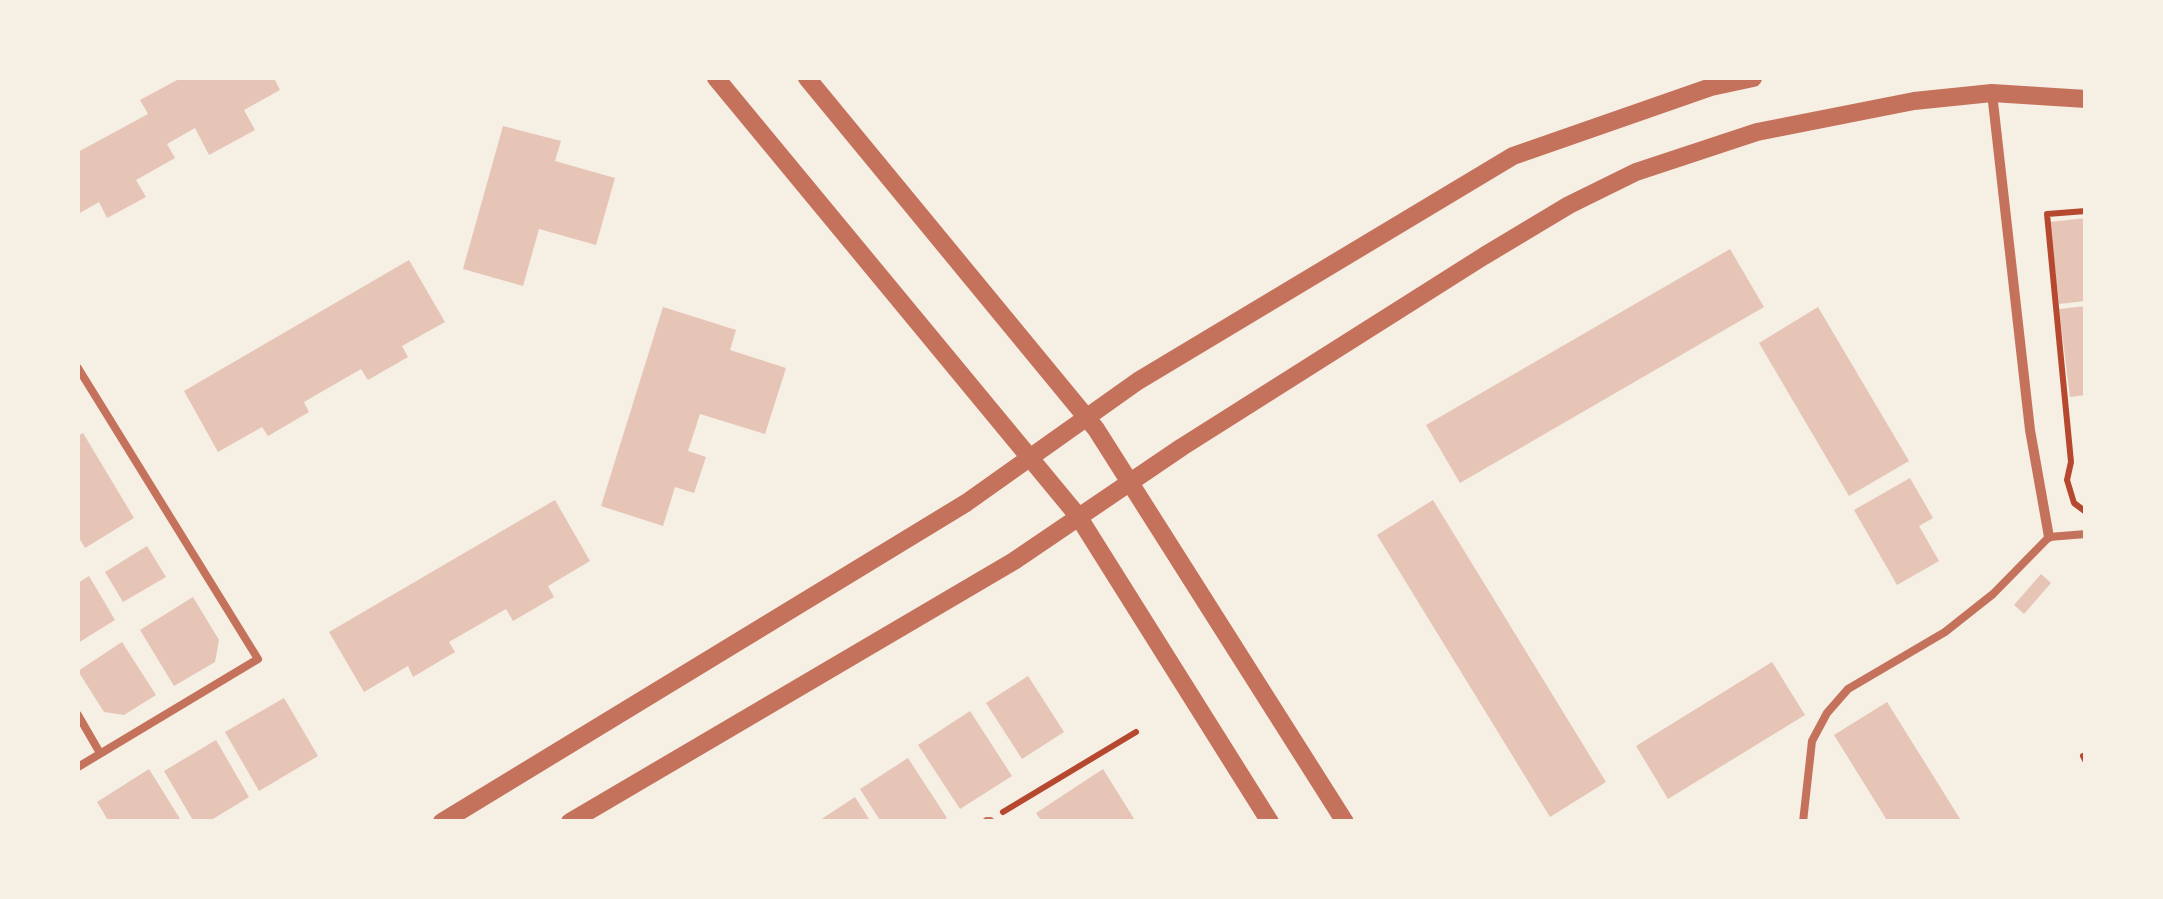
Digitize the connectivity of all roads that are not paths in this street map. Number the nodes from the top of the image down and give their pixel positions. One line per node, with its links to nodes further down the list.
1 (716, 78): 8 (street)
2 (807, 78): 7 (street)
3 (1753, 78): 7 (street)
4 (1991, 86): 5 (street); 9 (street); 12 (street)
5 (2086, 99)
6 (78, 368): 14 (lane)
7 (1089, 419): 8 (street); 9 (street)
8 (1033, 456): 10 (street); 16 (street)
9 (1132, 479): 10 (street); 19 (street)
10 (1078, 516): 17 (street); 18 (street)
11 (2086, 534): 12 (lane)
12 (2049, 537): 20 (lane)
13 (78, 715): 14 (lane)
14 (100, 753): 15 (lane)
15 (78, 767)
16 (442, 822)
17 (570, 822)
18 (1270, 822)
19 (1345, 822)
20 (1804, 822)

